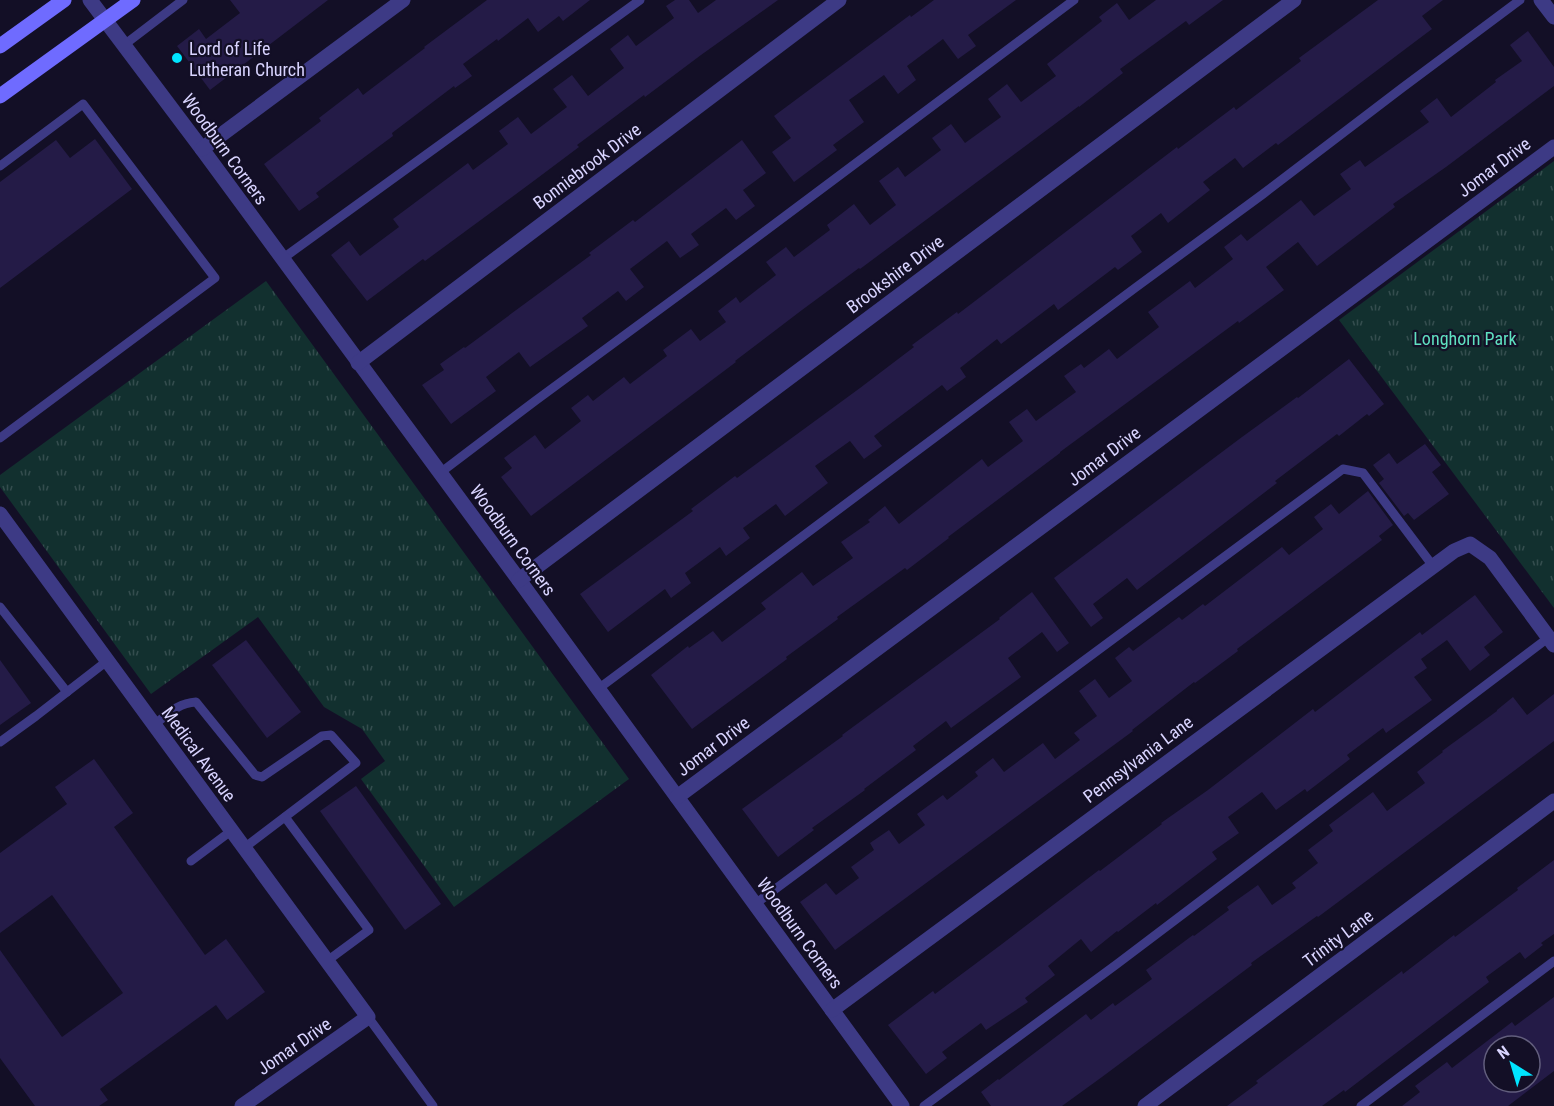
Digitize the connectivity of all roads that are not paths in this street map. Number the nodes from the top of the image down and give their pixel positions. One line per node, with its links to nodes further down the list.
1 (63, 0): 15 (main road)
2 (90, 0): 13 (street, Woodburn Corners)
3 (133, 0): 13 (main road)
4 (183, 0): 14 (lane)
5 (403, 0): 18 (street)
6 (640, 0): 20 (lane)
7 (839, 0): 21 (street, Bonniebrook Drive)
8 (1074, 0): 24 (lane)
9 (1294, 0): 27 (street, Brookshire Drive)
10 (1520, 0): 31 (lane)
11 (1541, 0): 12 (street)
12 (1554, 17)
13 (105, 21): 14 (street, Woodburn Corners); 16 (main road)
14 (124, 45): 18 (street, Woodburn Corners)
15 (0, 46)
16 (0, 95)
17 (1554, 147): 35 (street, Jomar Drive)
18 (202, 149): 20 (street, Woodburn Corners)
19 (0, 166): 23 (lane)
20 (282, 259): 21 (street, Woodburn Corners)
21 (358, 363): 24 (street, Woodburn Corners)
22 (0, 424): 23 (lane)
23 (3, 435)
24 (440, 473): 27 (street, Woodburn Corners)
25 (0, 514): 30 (street, Medical Avenue)
26 (1433, 566): 29 (street, Pennsylvania Lane); 41 (lane); 44 (street, Pennsylvania Lane)
27 (519, 580): 31 (street, Woodburn Corners)
28 (0, 607): 32 (lane)
29 (1551, 641): 49 (lane)
30 (107, 661): 32 (lane); 33 (street, Medical Avenue)
31 (598, 689): 35 (street, Woodburn Corners)
32 (67, 692): 34 (lane)
33 (154, 725): 37 (lane); 38 (street, Medical Avenue)
34 (0, 742)
35 (677, 797): 41 (street, Woodburn Corners)
36 (1554, 801): 50 (street, Trinity Lane)
37 (285, 817): 39 (lane); 42 (lane)
38 (231, 831): 39 (street, Medical Avenue); 40 (lane)
39 (244, 848): 42 (street, Medical Avenue)
40 (190, 861)
41 (755, 904): 44 (street, Woodburn Corners)
42 (327, 961): 45 (street, Medical Avenue)
43 (1554, 961): 51 (lane)
44 (832, 1010): 48 (street, Woodburn Corners)
45 (368, 1017): 46 (street, Jomar Drive); 47 (lane)
46 (242, 1106)
47 (433, 1106)
48 (902, 1106)
49 (924, 1106)
50 (1145, 1106)
51 (1361, 1106)

